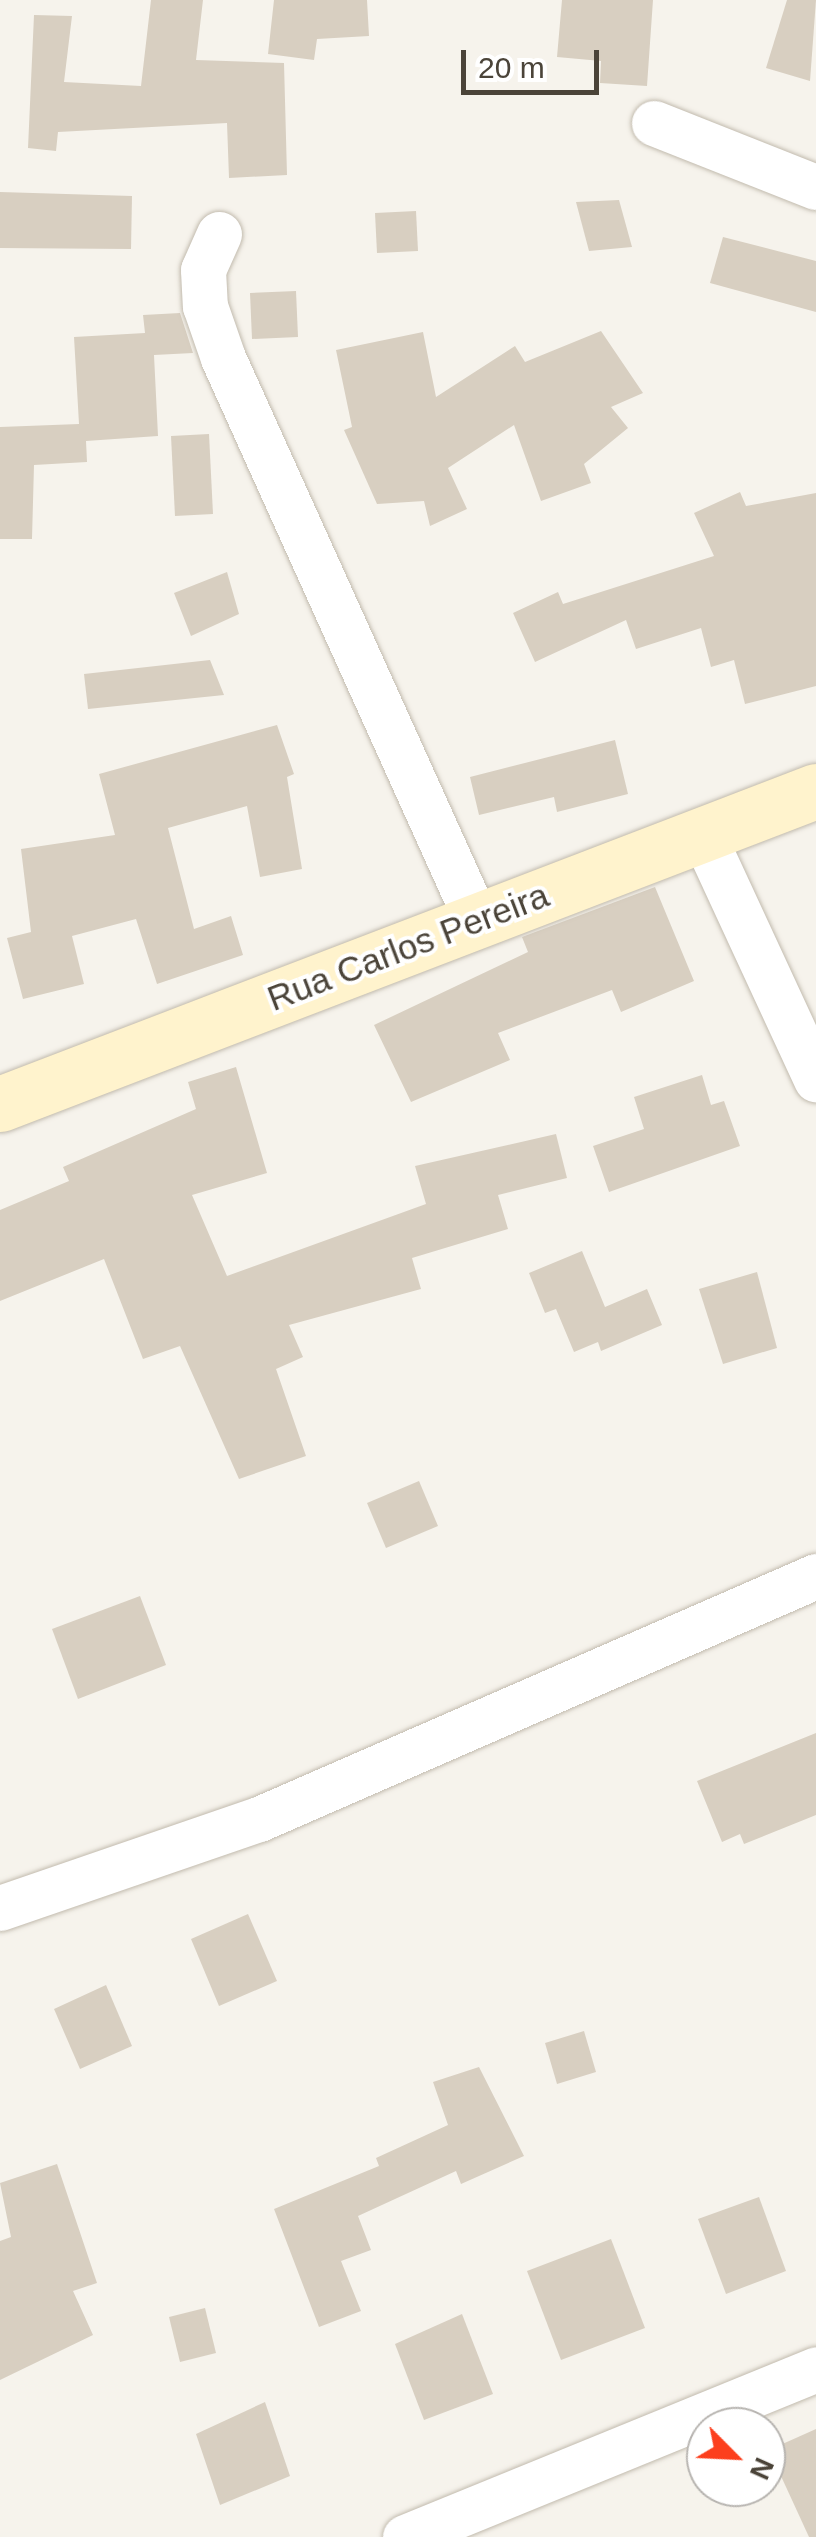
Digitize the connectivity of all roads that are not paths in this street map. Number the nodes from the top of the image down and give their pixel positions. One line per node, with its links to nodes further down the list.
1 (654, 124): 2 (street)
2 (816, 188)
3 (220, 234): 6 (street)
4 (816, 791): 5 (main road, Rua Carlos Pereira)
5 (704, 837): 6 (main road, Rua Carlos Pereira); 7 (street)
6 (476, 920): 8 (main road, Rua Carlos Pereira)
7 (816, 1079)
8 (0, 1104)
9 (816, 1576): 10 (street)
10 (0, 1908)
11 (816, 2369): 12 (street)
12 (404, 2537)

